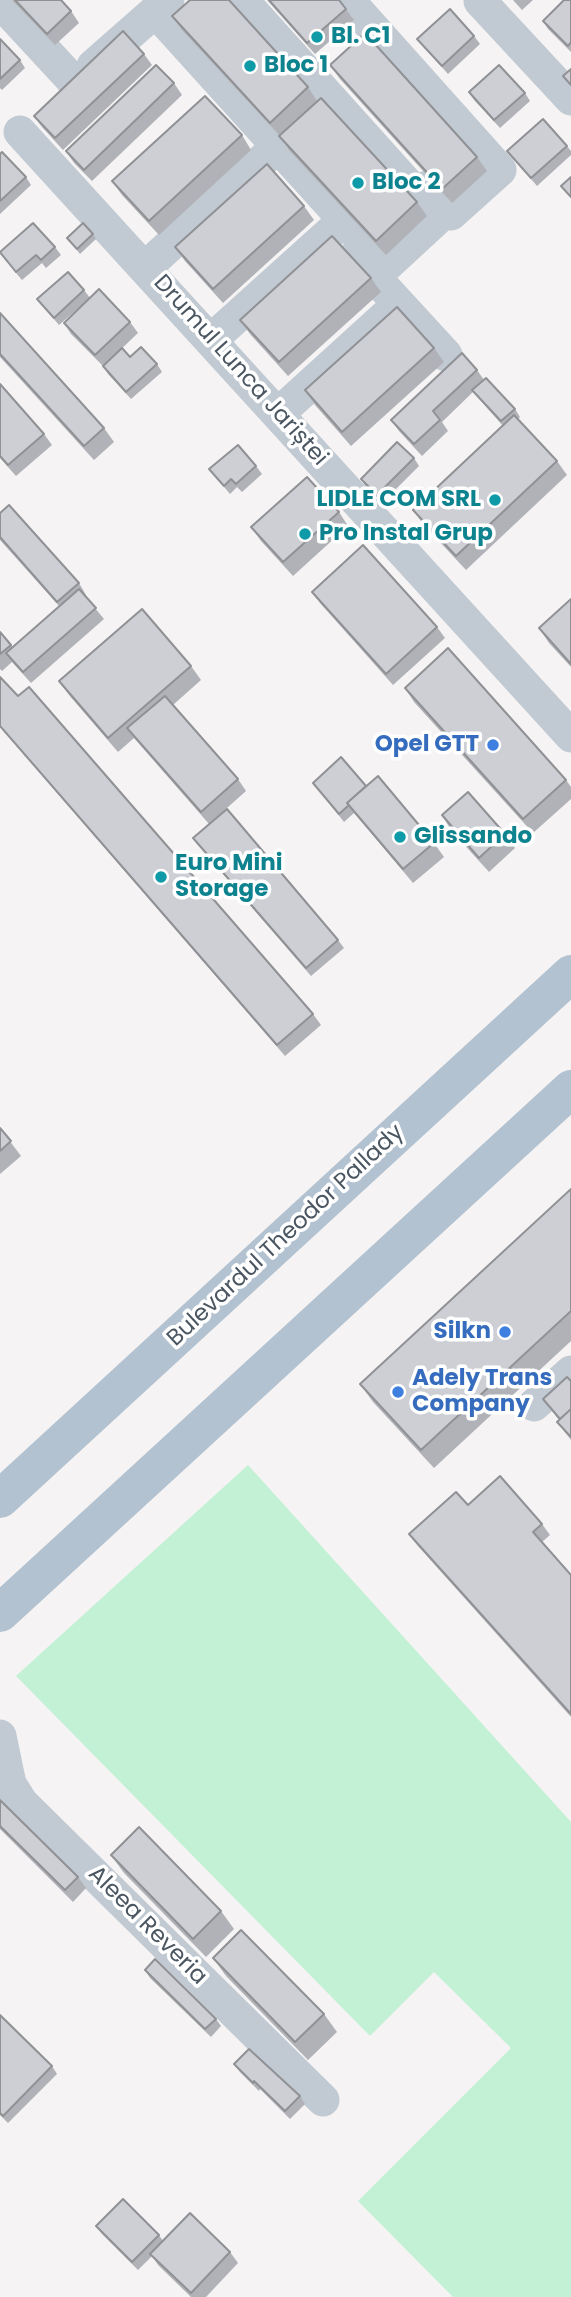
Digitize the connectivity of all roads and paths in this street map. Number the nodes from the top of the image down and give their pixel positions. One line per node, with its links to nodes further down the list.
1 (242, 0): 6 (street)
2 (258, 0): 3 (street)
3 (348, 0)
4 (480, 1): 8 (street)
5 (0, 2): 9 (street, Drumul Lunca Jariștei)
6 (162, 5): 9 (street)
7 (212, 97): 10 (street)
8 (571, 99)
9 (29, 121): 12 (street, Drumul Lunca Jariștei)
10 (266, 158): 11 (street); 12 (street)
11 (332, 231): 13 (street); 14 (street)
12 (145, 268): 14 (street, Drumul Lunca Jariștei)
13 (400, 304): 15 (street); 16 (street)
14 (211, 340): 16 (street, Drumul Lunca Jariștei)
15 (446, 355)
16 (278, 414): 17 (street, Drumul Lunca Jariștei)
17 (571, 736)
18 (571, 974): 22 (main road, Bulevardul Theodor Pallady)
19 (571, 1089): 23 (main road)
20 (571, 1372): 21 (street)
21 (534, 1405)
22 (0, 1499)
23 (0, 1613)
24 (0, 1736): 25 (street, Aleea Reveria)
25 (324, 2100)

